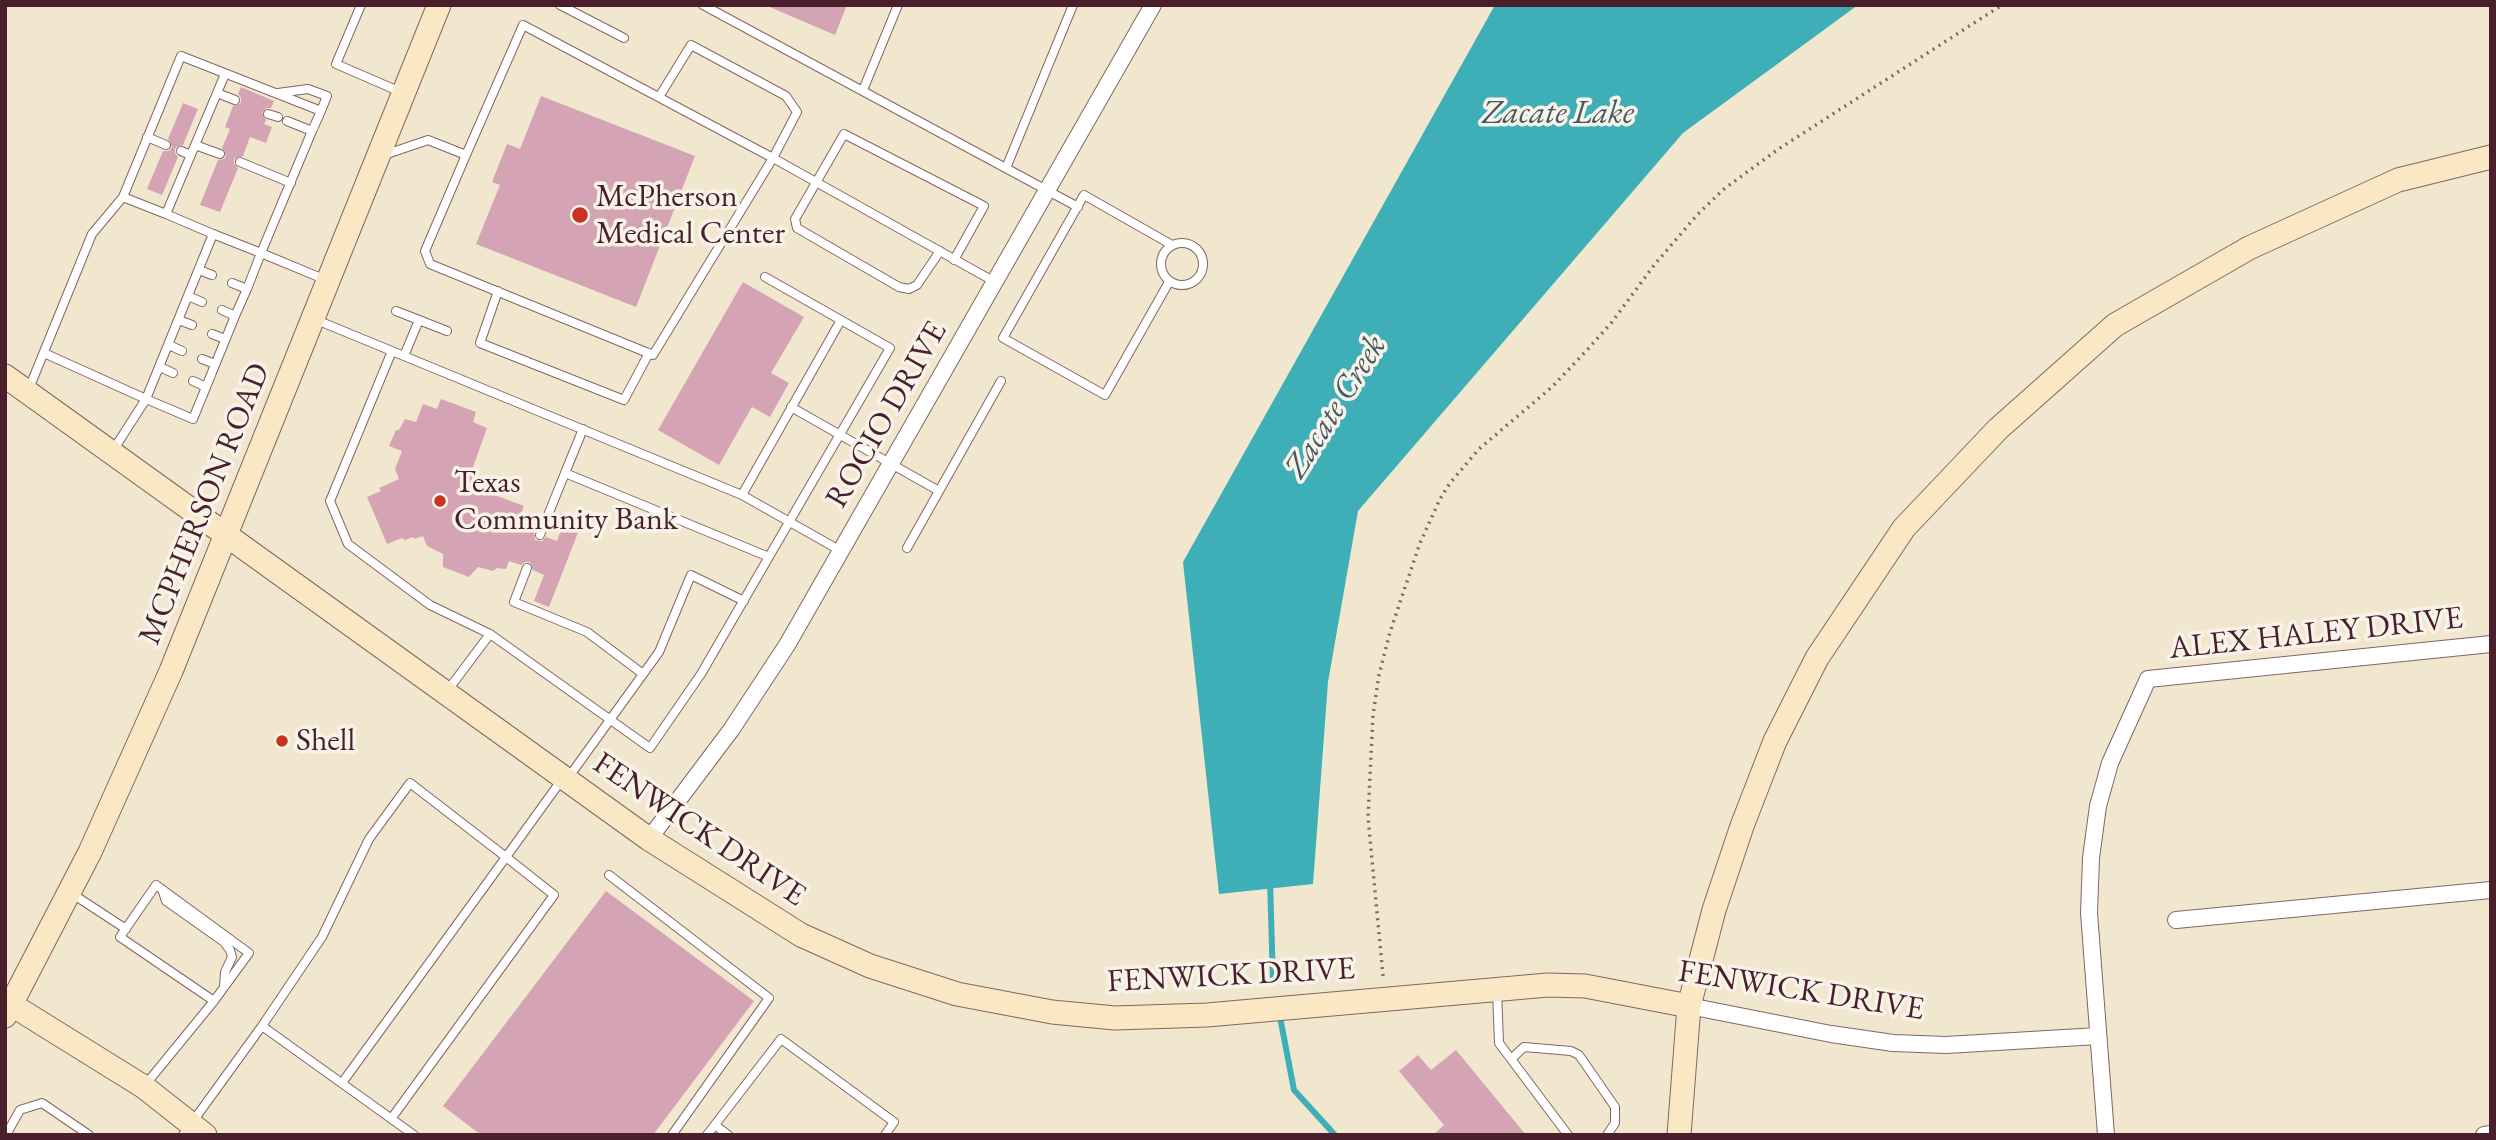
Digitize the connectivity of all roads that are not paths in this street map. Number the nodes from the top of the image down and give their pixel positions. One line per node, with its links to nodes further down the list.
1 (361, 5): 12 (lane)
2 (560, 5): 8 (lane)
3 (703, 5): 10 (lane)
4 (1073, 5): 32 (lane)
5 (1153, 5): 35 (street, ROCIO DRIVE)
6 (438, 6): 12 (main road, MCPHERSON ROAD)
7 (895, 7): 10 (lane)
8 (624, 38)
9 (225, 74): 11 (lane); 13 (lane); 21 (lane)
10 (863, 90): 32 (lane)
11 (217, 93): 15 (lane); 23 (lane)
12 (404, 93): 29 (main road, MCPHERSON ROAD)
13 (277, 94): 16 (lane); 16 (lane)
14 (659, 97): 27 (lane); 30 (lane); 30 (lane)
15 (235, 100)
16 (321, 111): 20 (lane)
17 (268, 114): 18 (lane)
18 (278, 117)
19 (287, 121): 20 (lane)
20 (313, 131): 33 (lane)
21 (147, 137): 22 (lane); 36 (lane)
22 (166, 145)
23 (195, 145): 25 (lane); 26 (lane)
24 (181, 151): 26 (lane)
25 (220, 154)
26 (191, 155): 38 (lane)
27 (467, 155): 29 (lane); 52 (lane)
28 (2491, 157): 115 (main road)
29 (378, 158): 47 (main road, MCPHERSON ROAD)
30 (773, 158): 34 (lane); 70 (lane)
31 (240, 162): 33 (lane)
32 (1006, 168): 35 (lane)
33 (291, 183): 42 (lane)
34 (818, 183): 41 (lane); 41 (lane); 43 (lane)
35 (1047, 191): 37 (lane); 48 (street, ROCIO DRIVE)
36 (123, 197): 38 (lane); 69 (lane)
37 (1078, 207): 40 (lane); 49 (lane)
38 (166, 214): 39 (lane)
39 (214, 234): 42 (lane); 44 (lane)
40 (1172, 245): 49 (lane); 49 (lane)
41 (940, 251): 43 (lane)
42 (261, 253): 47 (lane); 51 (lane)
43 (954, 260): 48 (lane)
44 (199, 270): 45 (lane); 53 (lane)
45 (212, 275)
46 (765, 277): 61 (lane)
47 (329, 281): 58 (main road, MCPHERSON ROAD)
48 (995, 282): 86 (street, ROCIO DRIVE)
49 (1169, 282)
50 (232, 284): 51 (lane)
51 (247, 289): 57 (lane)
52 (498, 291): 70 (lane); 70 (lane)
53 (188, 296): 54 (lane); 59 (lane)
54 (202, 302)
55 (222, 310): 57 (lane)
56 (396, 311): 60 (lane)
57 (235, 316): 65 (lane)
58 (314, 319): 68 (lane); 92 (main road, MCPHERSON ROAD)
59 (179, 320): 62 (lane); 66 (lane)
60 (419, 320): 63 (lane); 71 (lane)
61 (841, 320): 82 (lane); 84 (lane)
62 (192, 325)
63 (447, 331)
64 (212, 334): 65 (lane)
65 (225, 339): 73 (lane)
66 (169, 345): 67 (lane); 74 (lane)
67 (182, 351)
68 (392, 351): 71 (lane); 98 (lane)
69 (44, 353): 80 (lane); 81 (lane)
70 (649, 353)
71 (404, 356): 83 (lane)
72 (202, 359): 73 (lane)
73 (215, 365): 79 (lane)
74 (160, 367): 75 (lane); 81 (lane)
75 (173, 373)
76 (5, 376): 80 (main road, FENWICK DRIVE)
77 (193, 381): 79 (lane)
78 (1001, 381): 88 (lane)
79 (206, 387): 81 (lane)
80 (28, 392): 85 (main road, FENWICK DRIVE)
81 (146, 399): 85 (lane)
82 (792, 407): 84 (lane); 89 (lane)
83 (583, 429): 87 (lane); 89 (lane)
84 (840, 435): 86 (lane); 90 (lane)
85 (111, 453): 92 (main road, FENWICK DRIVE)
86 (891, 464): 88 (lane); 94 (street, ROCIO DRIVE)
87 (565, 473): 91 (lane); 95 (lane)
88 (939, 491): 93 (lane)
89 (742, 495): 90 (lane)
90 (790, 522): 94 (lane); 95 (lane)
91 (540, 535)
92 (227, 537): 101 (main road, FENWICK DRIVE); 109 (main road, MCPHERSON ROAD)
93 (907, 548)
94 (841, 551): 104 (street, ROCIO DRIVE)
95 (769, 556): 97 (lane)
96 (527, 568): 100 (lane)
97 (744, 601): 100 (lane); 102 (lane)
98 (490, 634): 101 (lane); 102 (lane)
99 (2491, 644): 118 (street, ALEX HALEY DRIVE)
100 (643, 674): 102 (lane)
101 (445, 694): 103 (main road, FENWICK DRIVE)
102 (610, 720): 103 (lane)
103 (565, 779): 104 (main road, FENWICK DRIVE); 105 (lane)
104 (649, 839): 113 (main road, FENWICK DRIVE)
105 (506, 857): 117 (lane); 120 (lane); 122 (lane)
106 (610, 875): 129 (lane)
107 (162, 889): 111 (lane); 112 (lane); 112 (lane)
108 (2491, 890): 110 (street)
109 (69, 891): 111 (lane); 116 (main road, MCPHERSON ROAD)
110 (2176, 920)
111 (126, 929): 114 (lane)
112 (224, 987): 114 (lane)
113 (1497, 988): 115 (main road, FENWICK DRIVE); 119 (lane)
114 (214, 1002): 121 (lane)
115 (1689, 1006): 118 (street, FENWICK DRIVE); 135 (main road)
116 (7, 1007): 121 (main road)
117 (262, 1026): 120 (lane); 124 (lane)
118 (2098, 1036): 136 (street)
119 (1511, 1059): 133 (lane); 134 (lane)
120 (342, 1083): 122 (lane)
121 (144, 1087): 124 (main road)
122 (391, 1119): 128 (lane)
123 (715, 1125): 130 (lane); 131 (lane); 132 (lane)
124 (193, 1131)
125 (2491, 1134): 137 (street)
126 (6, 1135): 127 (lane)
127 (89, 1135)
128 (414, 1135)
129 (672, 1135)
130 (707, 1135)
131 (728, 1135)
132 (885, 1135)
133 (1567, 1135)
134 (1608, 1135)
135 (1679, 1135)
136 (2106, 1135)
137 (2484, 1135)

